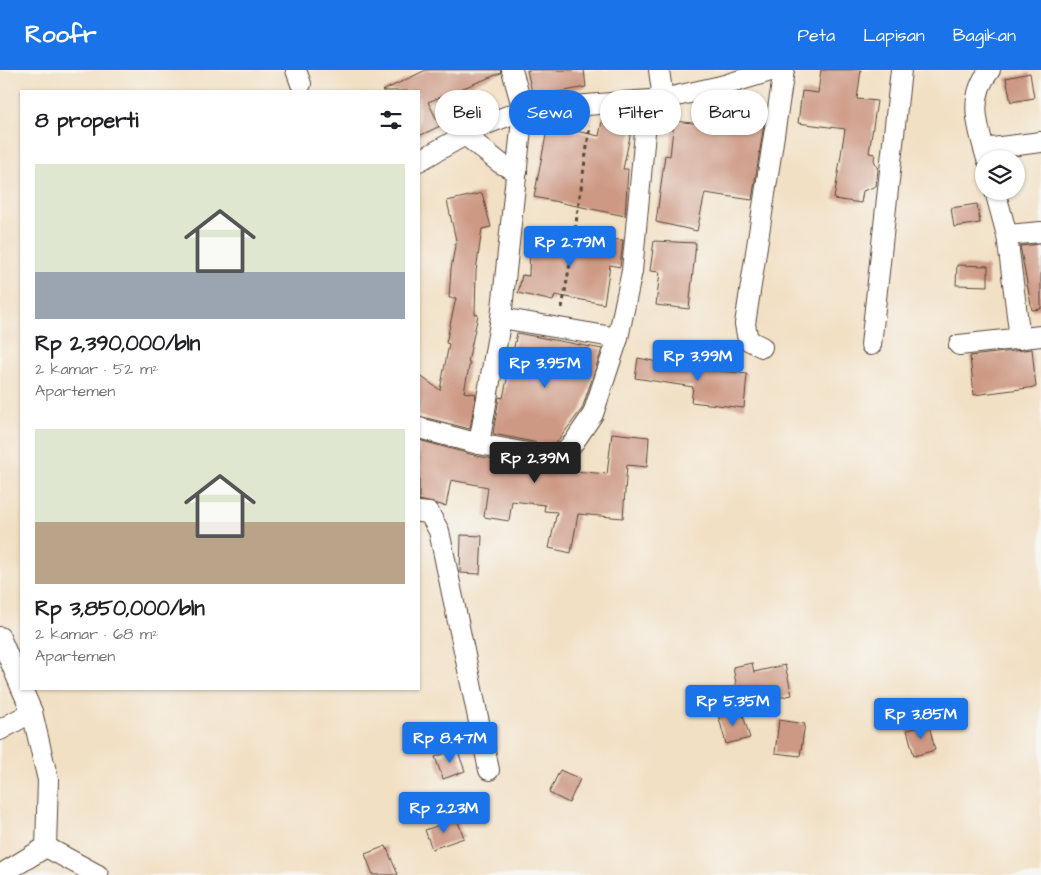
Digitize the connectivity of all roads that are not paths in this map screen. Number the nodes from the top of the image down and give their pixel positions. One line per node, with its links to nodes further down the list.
1 (512, 70): 7 (street)
2 (659, 70): 8 (street)
3 (774, 70): 9 (street)
4 (784, 70): 27 (street)
5 (901, 70): 25 (street)
6 (990, 70): 14 (street)
7 (518, 90)
8 (657, 90)
9 (681, 95)
10 (465, 135): 16 (street); 17 (street)
11 (521, 135): 17 (street)
12 (651, 135): 23 (street)
13 (1041, 142): 15 (street)
14 (984, 150)
15 (1004, 150)
16 (420, 160)
17 (517, 172): 21 (street)
18 (997, 200): 20 (street)
19 (1041, 232): 20 (street)
20 (1007, 235): 24 (street)
21 (501, 318): 23 (street); 29 (street)
22 (1041, 336): 24 (street)
23 (618, 338): 29 (street)
24 (1020, 339): 26 (street)
25 (871, 345)
26 (959, 345)
27 (762, 347)
28 (420, 428): 29 (street)
29 (479, 444)
30 (420, 512): 36 (street)
31 (0, 637): 32 (street)
32 (20, 683)
33 (23, 690): 34 (street)
34 (32, 712): 35 (street); 37 (street)
35 (0, 730)
36 (489, 770)
37 (46, 847): 38 (street); 39 (street)
38 (0, 875)
39 (98, 875)

